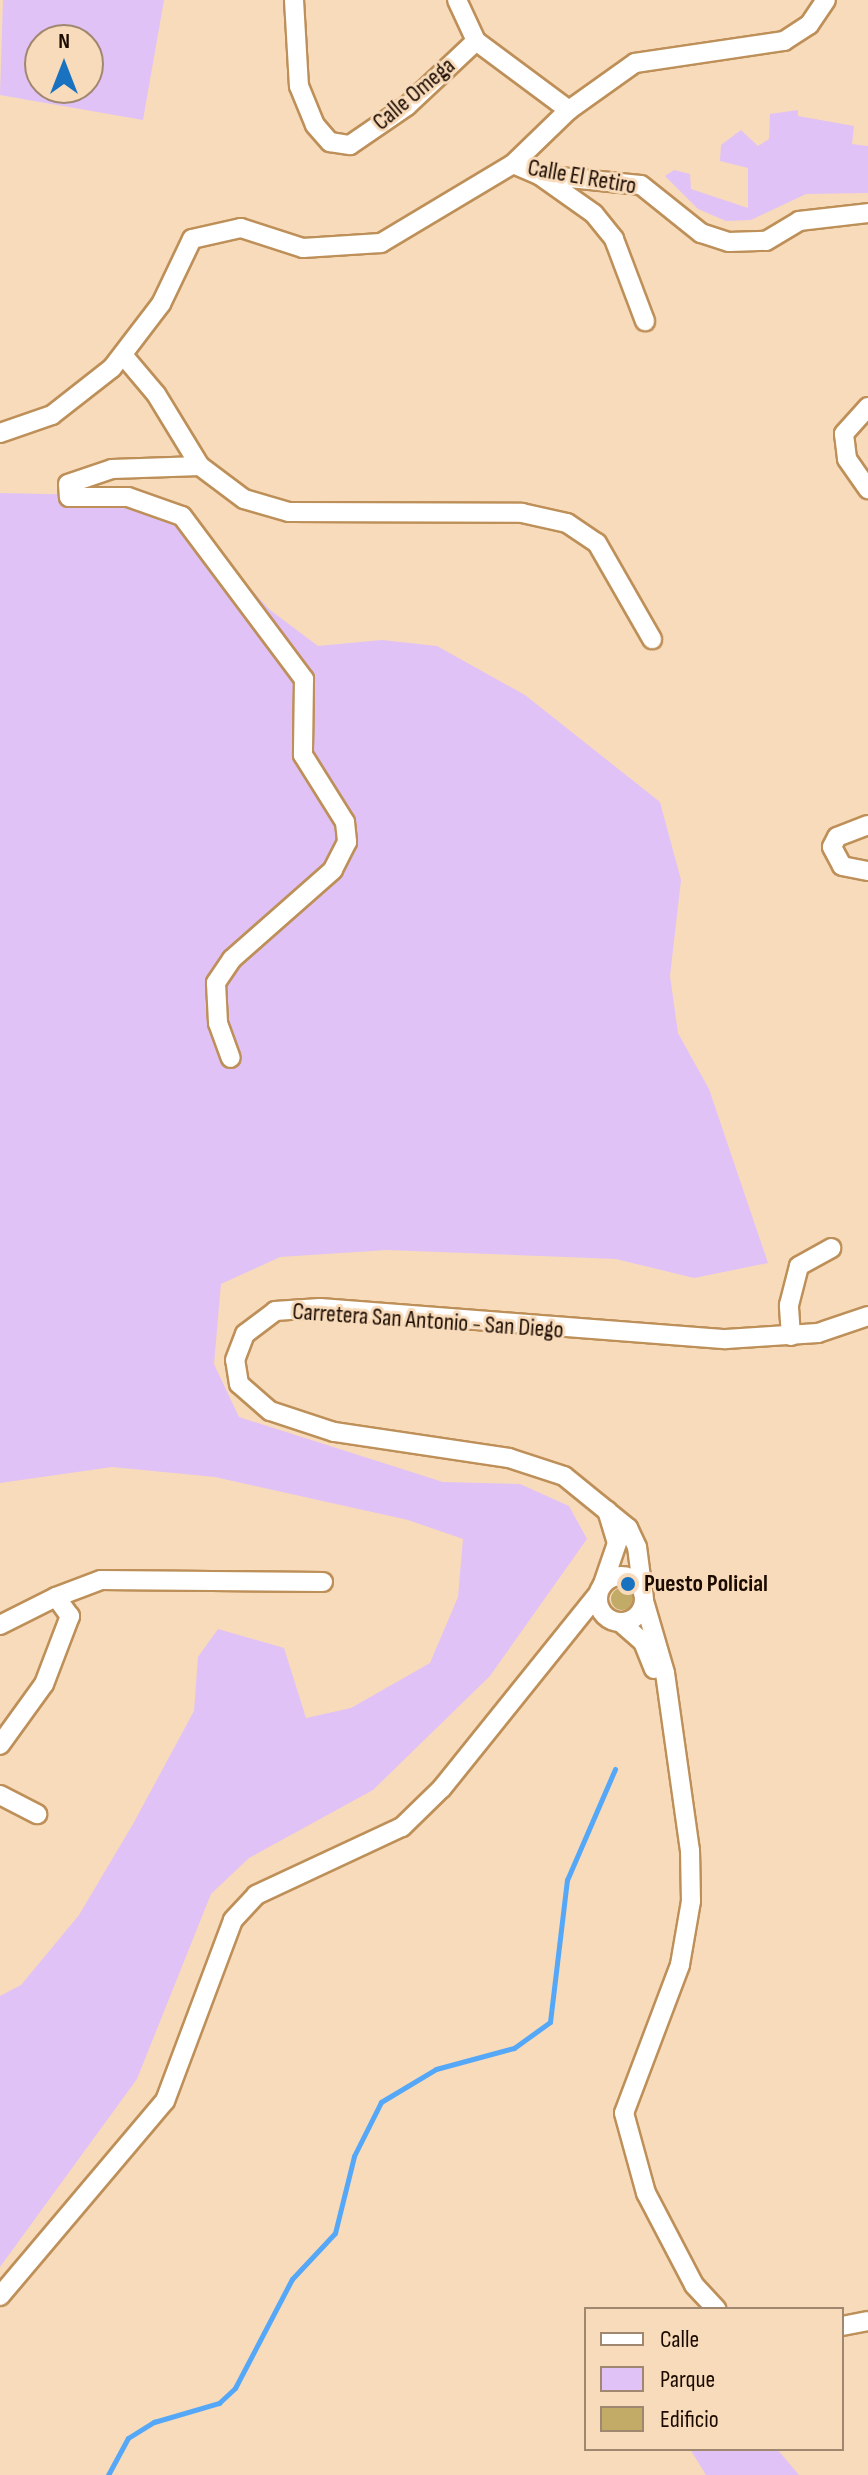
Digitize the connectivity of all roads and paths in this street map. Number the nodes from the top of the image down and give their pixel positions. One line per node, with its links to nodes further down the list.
1 (294, 0): 4 (street, Calle Omega)
2 (457, 0): 4 (street, Calle Omega)
3 (826, 0): 5 (street)
4 (476, 41): 5 (street, Calle Omega)
5 (569, 110): 6 (street)
6 (513, 164): 7 (street, Calle El Retiro); 10 (street)
7 (539, 175): 8 (street, Calle El Retiro); 9 (street)
8 (868, 213)
9 (645, 321)
10 (123, 355): 12 (street); 13 (street)
11 (868, 407): 14 (street)
12 (0, 433)
13 (200, 466): 15 (street); 18 (street)
14 (868, 489)
15 (652, 639)
16 (868, 825): 17 (street)
17 (868, 871)
18 (231, 1058)
19 (831, 1248): 21 (street)
20 (868, 1316): 21 (street, Carretera San Antonio - San Diego)
21 (791, 1336): 22 (street, Carretera San Antonio - San Diego)
22 (604, 1504): 24 (street); 26 (street, Carretera San Antonio - San Diego)
23 (323, 1582): 25 (street)
24 (600, 1591): 26 (street); 27 (street); 29 (street)
25 (56, 1597): 28 (street); 31 (street)
26 (644, 1597): 27 (street); 30 (street, Carretera San Antonio - San Diego)
27 (615, 1621): 29 (street); 30 (street)
28 (0, 1625)
29 (568, 1627): 34 (street)
30 (664, 1688): 35 (street)
31 (0, 1745)
32 (0, 1795): 33 (street)
33 (37, 1814)
34 (0, 2296)
35 (714, 2307)
36 (868, 2321): 37 (street)
37 (844, 2326)

